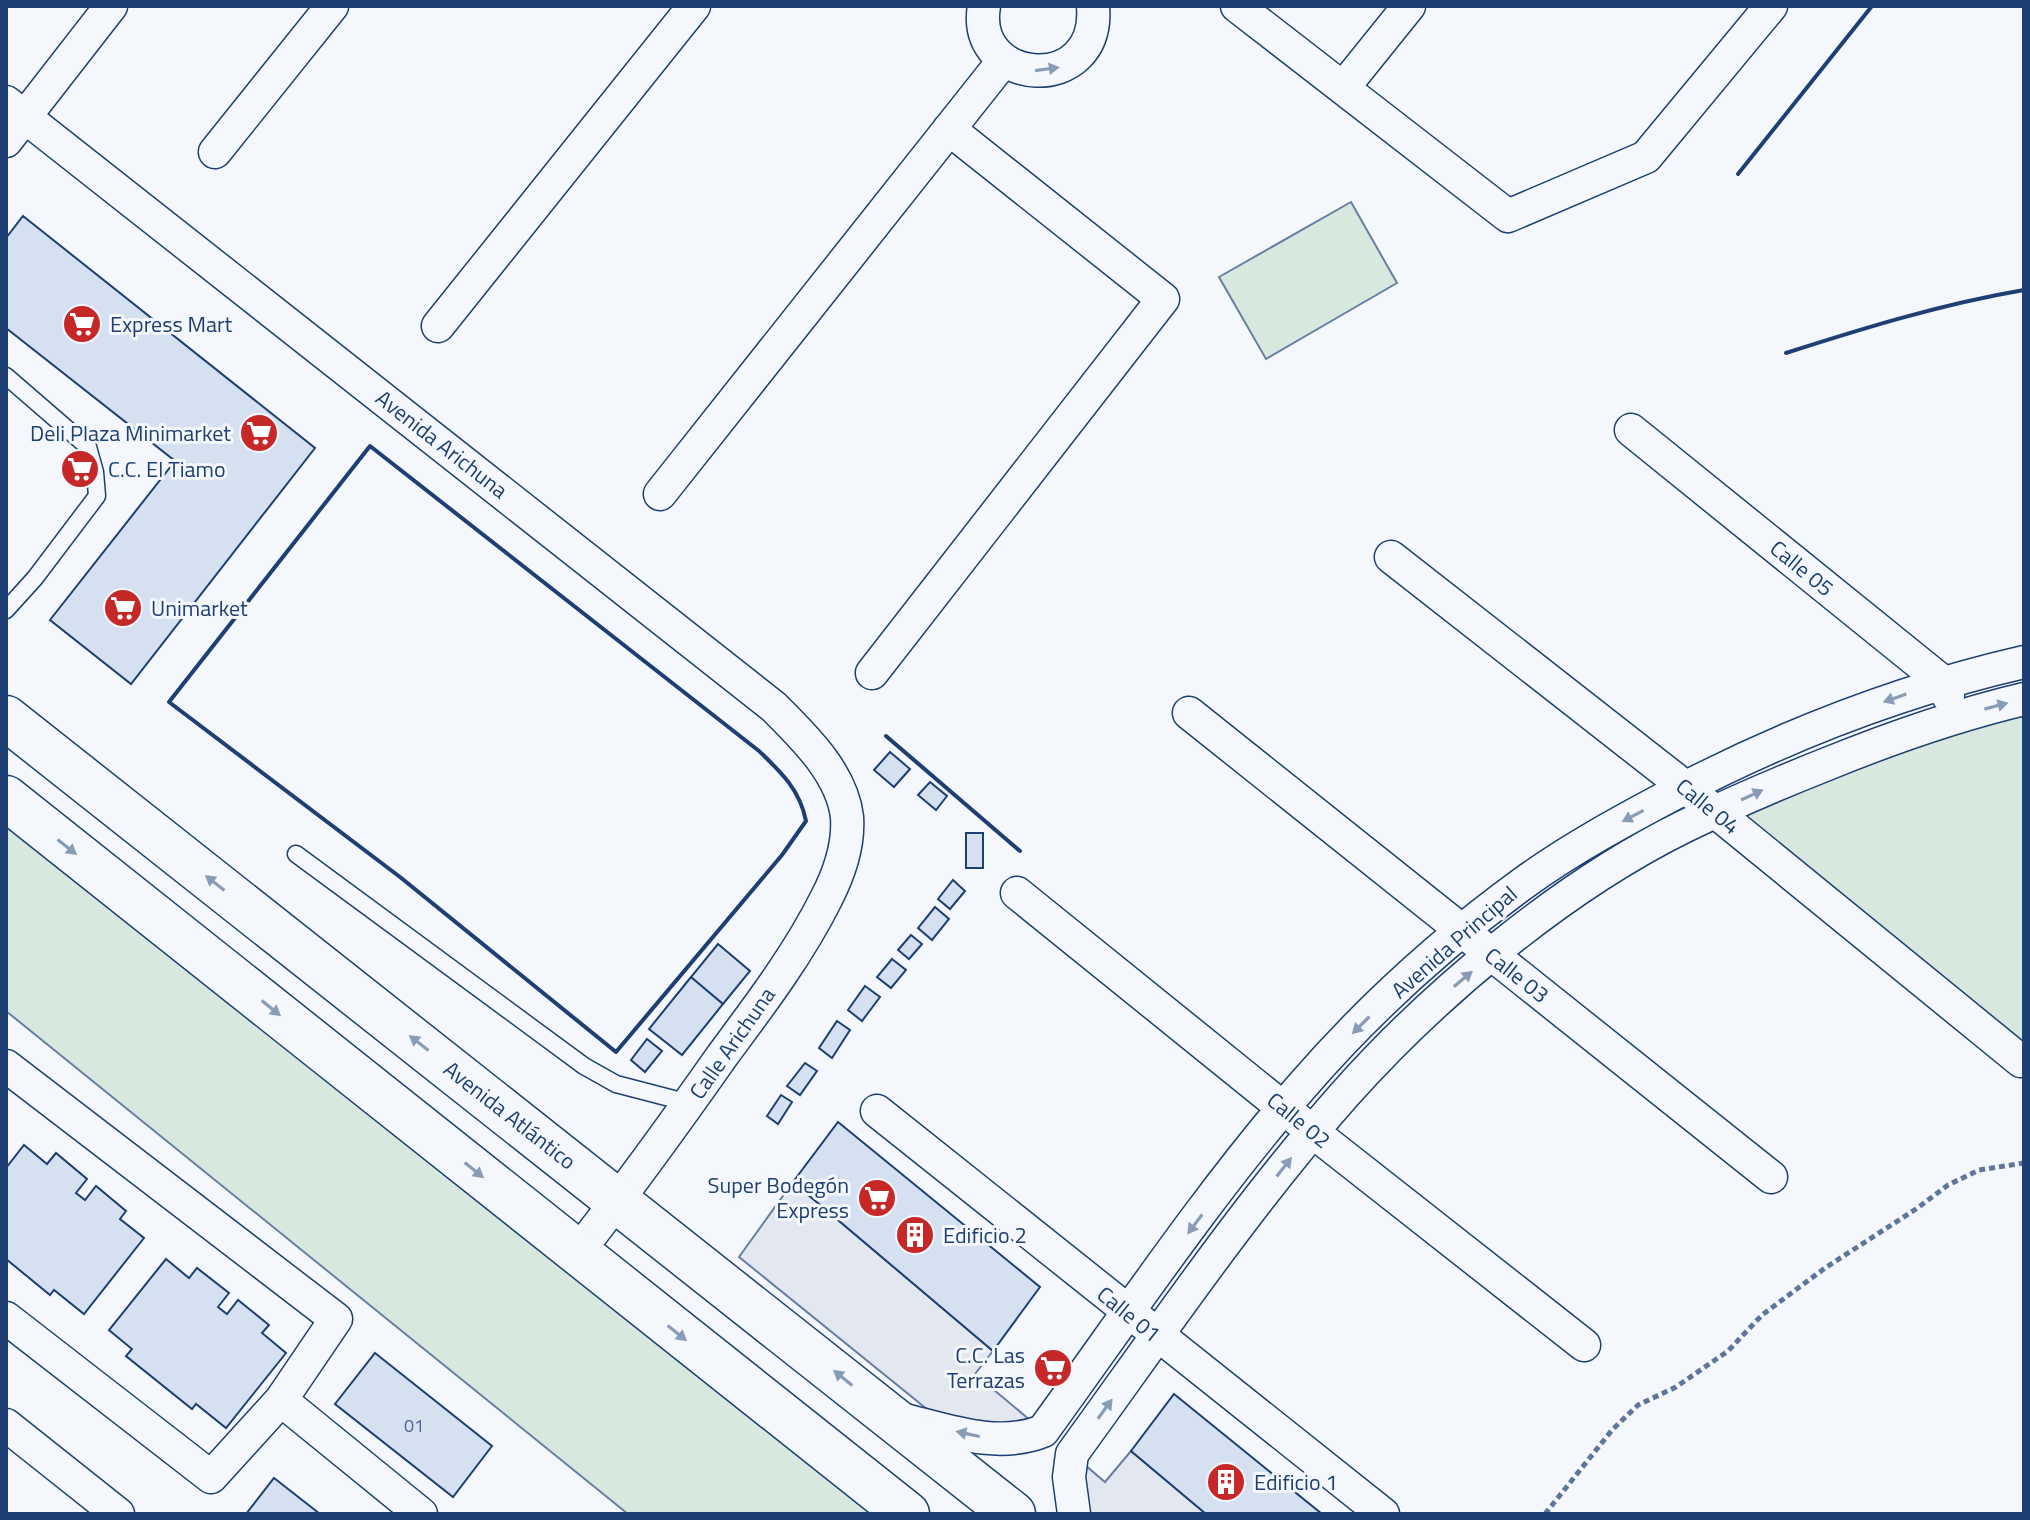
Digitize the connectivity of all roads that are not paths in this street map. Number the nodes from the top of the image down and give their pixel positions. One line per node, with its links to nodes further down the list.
1 (111, 6): 11 (street)
2 (332, 6): 13 (street)
3 (694, 6): 14 (street)
4 (984, 6): 9 (street)
5 (1093, 6): 9 (street, one-way to 5)
6 (1237, 6): 10 (street)
7 (1409, 6): 10 (street)
8 (1771, 6): 10 (street)
9 (1004, 60): 12 (street)
10 (1343, 88)
11 (12, 120): 30 (street, Avenida Arichuna)
12 (949, 129): 17 (street); 21 (street)
13 (215, 152)
14 (438, 326)
15 (6, 376): 19 (lane)
16 (1631, 430): 22 (street, Calle 05)
17 (660, 494)
18 (1391, 557): 27 (street, Calle 04)
19 (6, 610)
20 (2024, 662): 22 (street, Avenida Principal)
21 (872, 673)
22 (1944, 683): 26 (street); 27 (street, Avenida Principal, one-way to 27)
23 (2024, 699): 26 (street, Avenida Principal, one-way to 23)
24 (1189, 713): 33 (street, Calle 03)
25 (6, 718): 42 (main road, Avenida Atlántico, one-way to 25)
26 (1955, 719): 29 (street, Avenida Principal, one-way to 26)
27 (1685, 787): 29 (street, Calle 04); 33 (street, Avenida Principal, one-way to 33)
28 (6, 798): 43 (main road, one-way to 43)
29 (1716, 812): 34 (street, Avenida Principal); 35 (street, Calle 04)
30 (846, 814): 37 (street, Calle Arichuna)
31 (296, 854): 37 (lane)
32 (1017, 893): 38 (street, Calle 02)
33 (1462, 932): 34 (street, Calle 03); 38 (street, Avenida Principal, one-way to 38)
34 (1492, 955): 40 (street, Avenida Principal, one-way to 34); 41 (street, Calle 03)
35 (2021, 1061)
36 (6, 1066): 48 (street)
37 (689, 1103): 42 (street, Calle Arichuna)
38 (1284, 1108): 40 (street, Calle 02); 44 (street, Avenida Principal, one-way to 44)
39 (877, 1111): 44 (street, Calle 01)
40 (1313, 1132): 46 (street, Avenida Principal, one-way to 40); 47 (street, Calle 02)
41 (1771, 1177)
42 (618, 1201): 43 (street, Calle Arichuna); 49 (main road, Avenida Atlántico, one-way to 42)
43 (577, 1253): 53 (main road, one-way to 53)
44 (1129, 1313): 46 (street, Calle 01); 49 (street, Avenida Principal, one-way to 49)
45 (6, 1318): 48 (street)
46 (1158, 1337): 55 (street, Avenida Principal, one-way to 46); 56 (street, Calle 01)
47 (1584, 1345)
48 (281, 1400): 52 (street)
49 (892, 1417): 54 (main road, Avenida Atlántico)
50 (6, 1425): 51 (street)
51 (118, 1514)
52 (421, 1514)
53 (907, 1514)
54 (1013, 1514)
55 (1074, 1514)
56 (1383, 1514)

